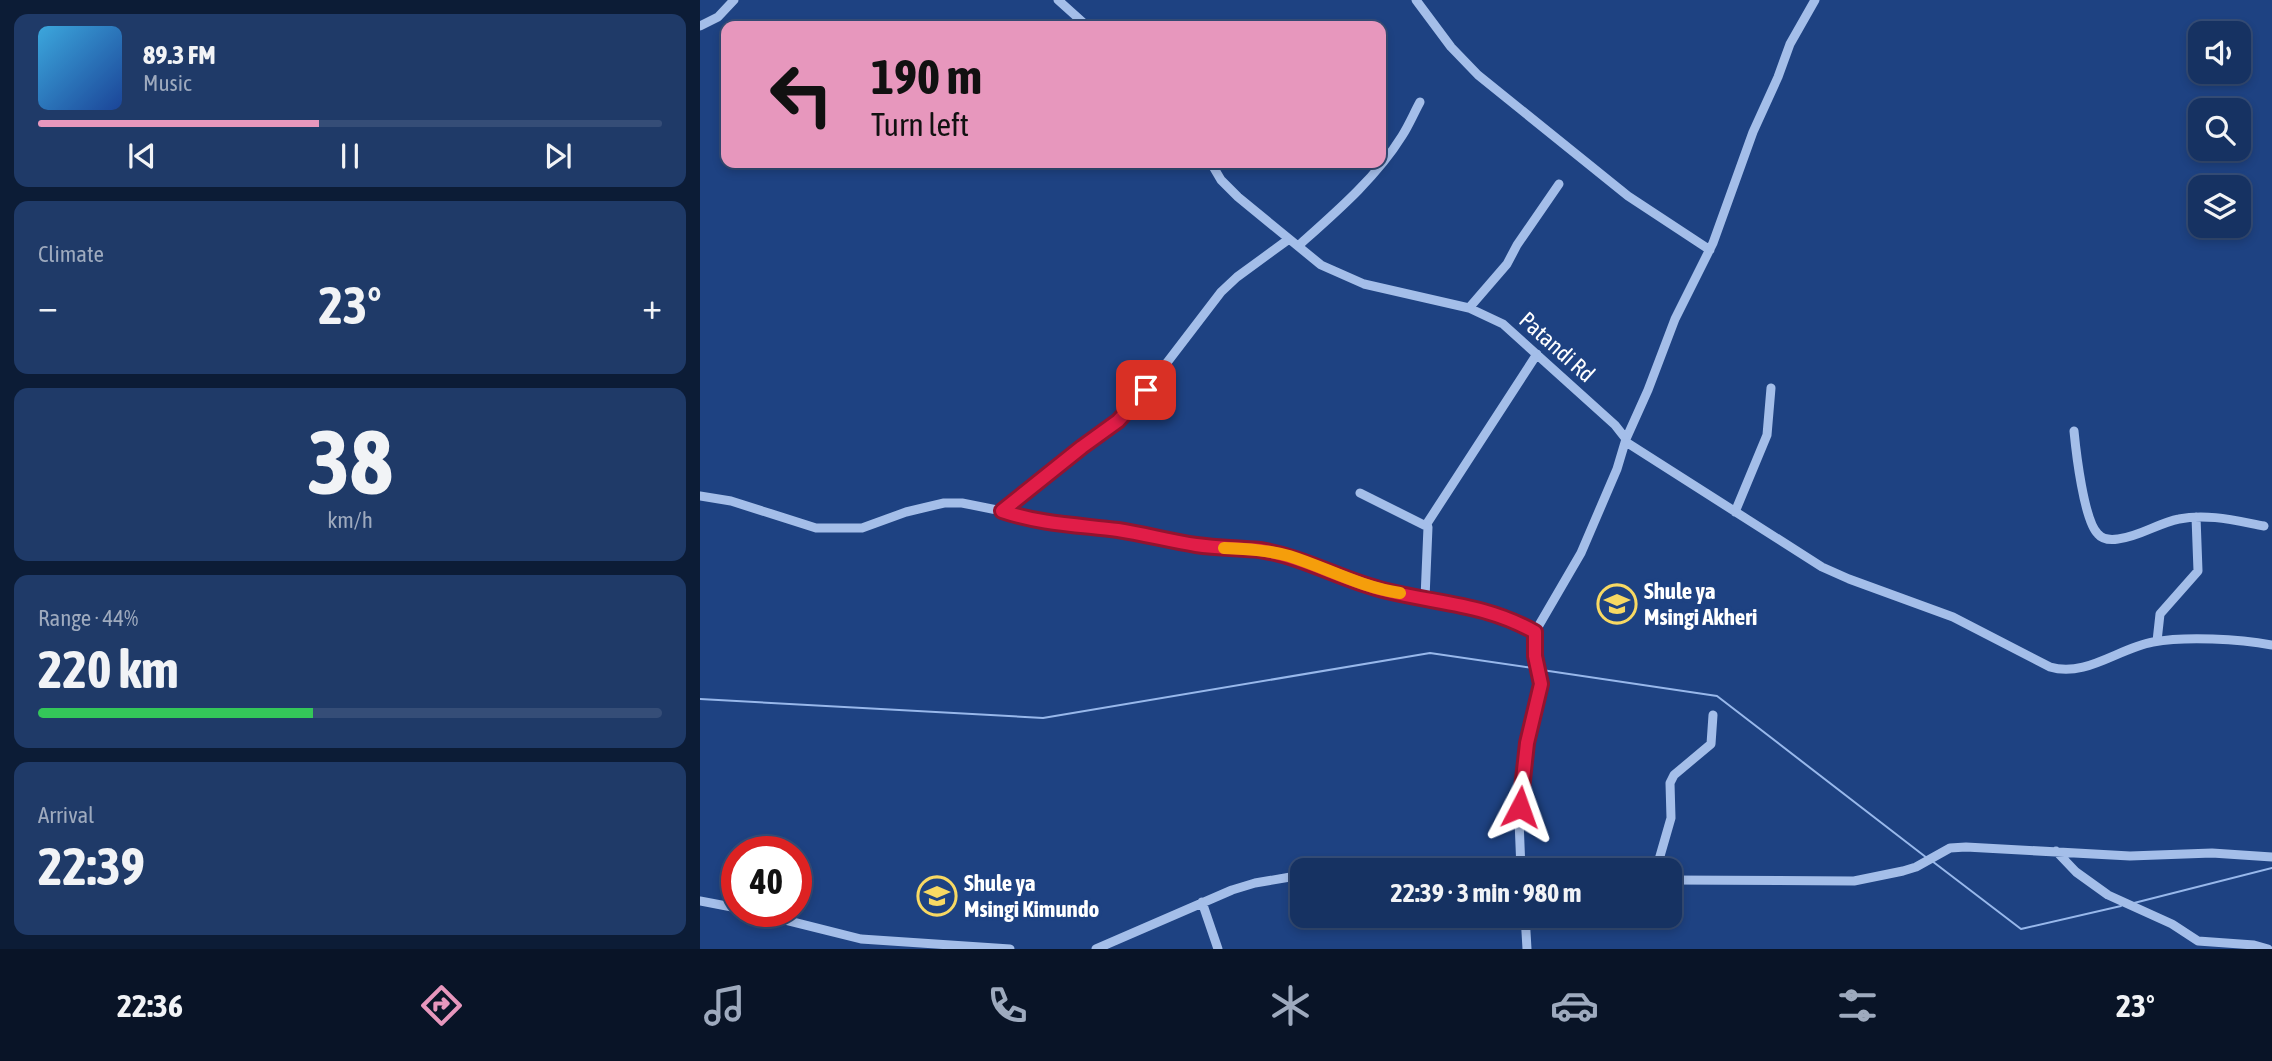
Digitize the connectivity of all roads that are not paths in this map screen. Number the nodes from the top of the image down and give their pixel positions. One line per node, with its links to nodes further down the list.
1 (734, 0): 6 (street)
2 (1058, 0): 5 (street)
3 (1416, 0): 14 (street)
4 (1815, 0): 14 (street)
5 (1081, 21)
6 (700, 26)
7 (1420, 102): 8 (street)
8 (1386, 157)
9 (1214, 168): 12 (street, Patandi Rd)
10 (1377, 168): 13 (street)
11 (1559, 184): 15 (street)
12 (1289, 239): 13 (street, Patandi Rd); 22 (street)
13 (1298, 246): 15 (street, Patandi Rd)
14 (1710, 250): 19 (street)
15 (1469, 308): 16 (street, Patandi Rd)
16 (1537, 354): 19 (street, Patandi Rd); 25 (street)
17 (1771, 388): 23 (street)
18 (2074, 430): 24 (street)
19 (1626, 441): 23 (street, Patandi Rd); 28 (street)
20 (1360, 493): 25 (street)
21 (700, 496): 22 (street)
22 (1002, 511): 27 (street)
23 (1735, 512): 29 (street, Patandi Rd)
24 (2196, 517): 26 (street); 29 (street)
25 (1426, 525): 27 (street)
26 (2264, 526)
27 (1425, 597): 28 (street)
28 (1535, 632): 34 (street)
29 (2157, 641): 30 (street, Patandi Rd)
30 (2272, 645)
31 (1713, 715): 35 (street)
32 (2056, 851): 33 (street); 37 (street); 47 (street)
33 (2272, 857)
34 (1520, 858)
35 (1659, 858)
36 (1290, 876): 39 (street)
37 (1682, 880)
38 (700, 901): 40 (street)
39 (1202, 902): 44 (street); 45 (street)
40 (721, 905)
41 (812, 927): 43 (street)
42 (1526, 928): 46 (street)
43 (1010, 949)
44 (1096, 949)
45 (1217, 949)
46 (1527, 949)
47 (2268, 949)

